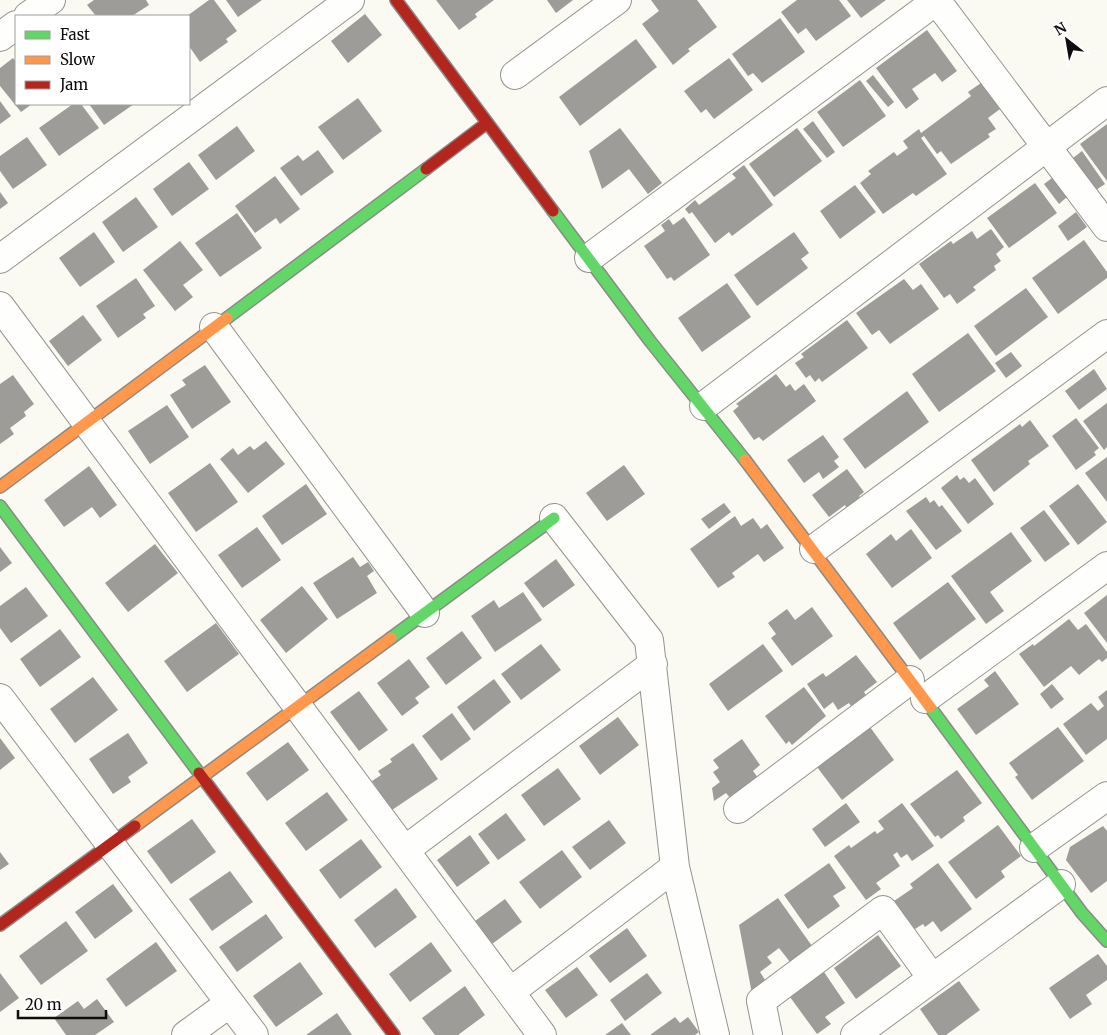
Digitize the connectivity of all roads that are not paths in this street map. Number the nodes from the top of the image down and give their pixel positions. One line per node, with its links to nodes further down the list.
1 (51, 0): 6 (street)
2 (350, 0): 14 (street)
3 (396, 0): 11 (street)
4 (617, 0): 9 (street)
5 (936, 0): 12 (street); 15 (street)
6 (29, 15)
7 (15, 26): 8 (street)
8 (0, 36)
9 (515, 74)
10 (1107, 101): 12 (street)
11 (488, 123): 15 (street); 17 (street)
12 (1045, 146): 13 (street); 19 (street)
13 (1107, 227)
14 (0, 258)
15 (589, 258): 19 (street)
16 (0, 306): 20 (street)
17 (214, 326): 20 (street); 26 (street)
18 (1107, 334): 24 (street)
19 (704, 406): 24 (street)
20 (87, 422): 21 (street); 30 (street)
21 (0, 487)
22 (0, 506): 31 (street)
23 (554, 518): 26 (street); 27 (street)
24 (814, 550): 28 (street)
25 (1107, 566): 28 (street)
26 (425, 613): 30 (street)
27 (653, 664): 36 (street); 37 (street)
28 (918, 690): 33 (street); 35 (street)
29 (1, 702): 34 (street)
30 (298, 706): 31 (street); 36 (street)
31 (202, 777): 34 (street); 46 (street)
32 (1107, 796): 35 (street)
33 (738, 809)
34 (110, 844): 39 (street); 43 (street)
35 (1034, 848): 38 (street)
36 (405, 850): 42 (street)
37 (675, 867): 42 (street); 48 (street)
38 (1061, 884): 40 (street); 41 (street)
39 (0, 925)
40 (1107, 941)
41 (932, 978): 49 (street); 50 (street)
42 (510, 992): 47 (street)
43 (230, 1003): 44 (street); 45 (street)
44 (186, 1035)
45 (254, 1035)
46 (394, 1035)
47 (542, 1035)
48 (715, 1035)
49 (768, 1035)
50 (855, 1035)

